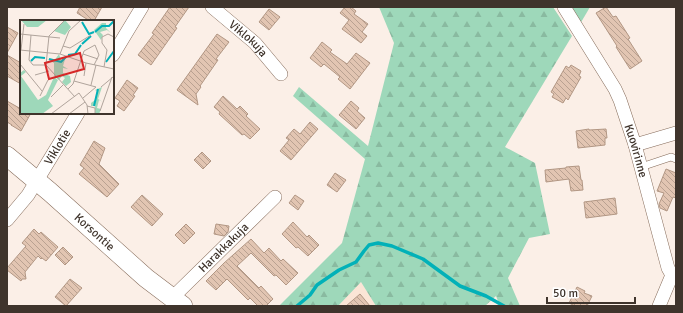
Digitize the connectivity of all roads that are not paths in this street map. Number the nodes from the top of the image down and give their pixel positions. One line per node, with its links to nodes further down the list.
1 (142, 7): 4 (street)
2 (212, 7): 5 (street, Viklokuja)
3 (564, 7): 8 (street, Kuovirinne)
4 (114, 53)
5 (281, 74)
6 (77, 114): 12 (street, Viklotie)
7 (676, 133): 8 (street)
8 (635, 145): 11 (street, Kuovirinne)
9 (7, 156): 12 (main road, Korsontie)
10 (676, 159): 11 (lane)
11 (641, 167): 15 (street, Kuovirinne)
12 (37, 181): 14 (street, Viklotie); 16 (main road, Korsontie)
13 (275, 197): 16 (street, Harakkakuja)
14 (7, 220)
15 (674, 276): 17 (street, Kuovirinne)
16 (178, 302)
17 (659, 306)

